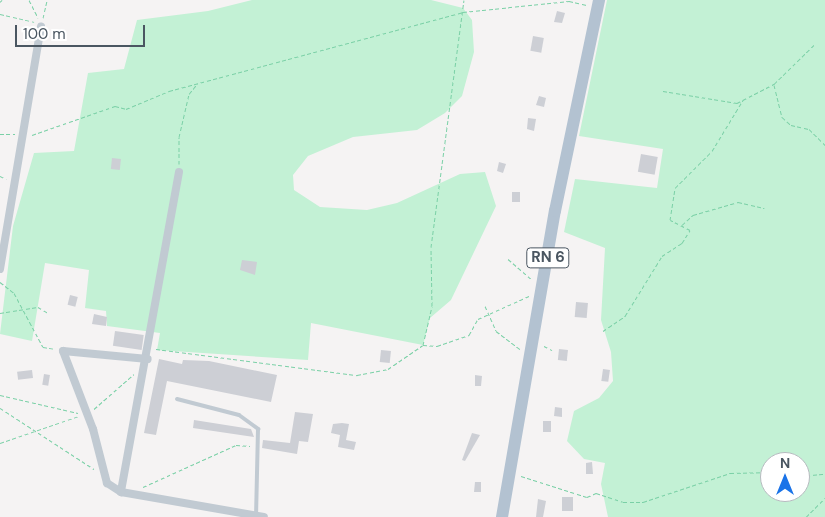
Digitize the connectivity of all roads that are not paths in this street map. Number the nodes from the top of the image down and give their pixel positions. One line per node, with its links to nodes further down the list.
1 (598, 4): 9 (main road, RN 6)
2 (41, 26): 4 (street)
3 (179, 172): 5 (street)
4 (0, 269)
5 (148, 359): 7 (street); 7 (street)
6 (177, 399): 8 (lane)
7 (125, 493): 8 (street)
8 (260, 515)
9 (502, 517)

